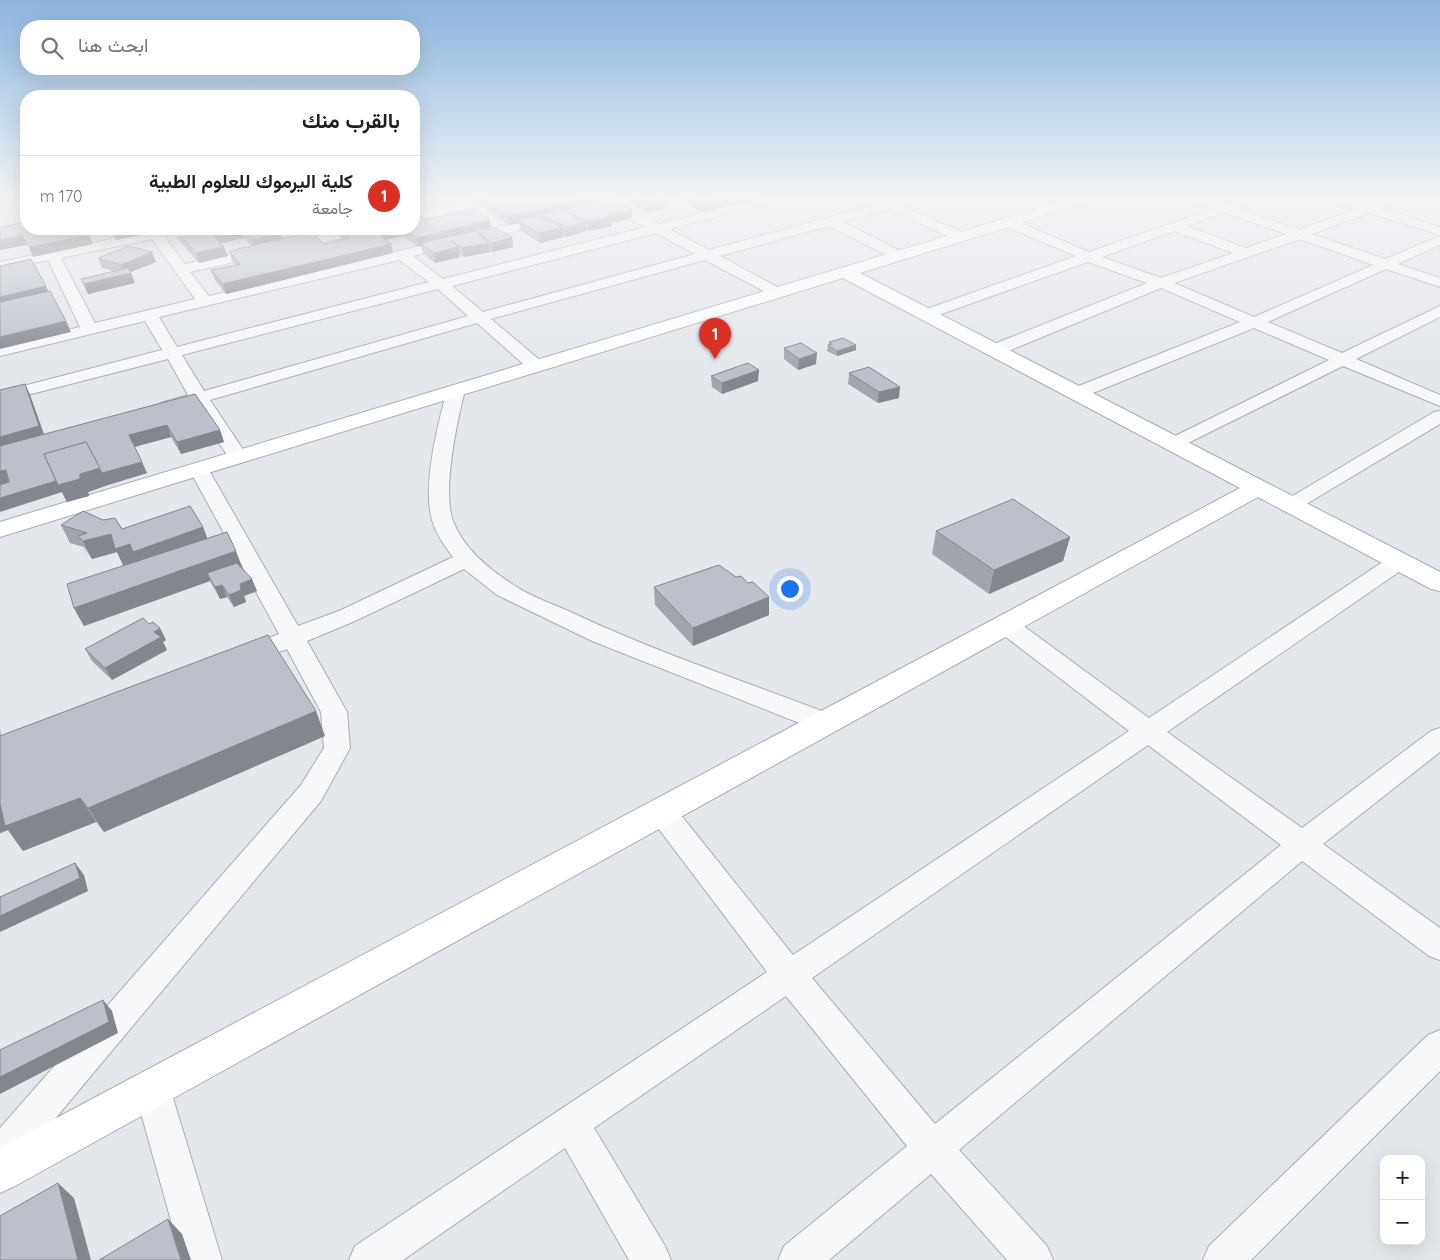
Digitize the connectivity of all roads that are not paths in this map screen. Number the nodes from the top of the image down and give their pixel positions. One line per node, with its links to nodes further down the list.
1 (53, 255): 25 (street)
2 (49, 256): 18 (street)
3 (171, 256): 19 (street)
4 (245, 256): 19 (street)
5 (399, 256): 27 (street)
6 (403, 256): 23 (street)
7 (550, 256): 23 (street)
8 (704, 256): 31 (street)
9 (708, 256): 24 (street)
10 (895, 256): 20 (street)
11 (1086, 256): 16 (street)
12 (1092, 256): 16 (street)
13 (1238, 256): 21 (street)
14 (1362, 256): 17 (street)
15 (1404, 256): 17 (street)
16 (1089, 257): 21 (street); 29 (street)
17 (1385, 264): 22 (street); 32 (street)
18 (0, 266)
19 (182, 270): 27 (street)
20 (845, 272): 24 (street); 29 (street)
21 (1161, 283): 32 (street); 34 (street)
22 (1440, 283)
23 (441, 284): 31 (street); 36 (street)
24 (776, 292): 38 (street)
25 (71, 294): 26 (street); 33 (street)
26 (53, 298)
27 (205, 302): 30 (street)
28 (1440, 311): 37 (street)
29 (927, 314): 34 (street)
30 (150, 315): 33 (street); 36 (street)
31 (480, 318): 38 (street); 42 (street)
32 (1253, 322): 37 (street); 40 (street)
33 (90, 330): 35 (street)
34 (995, 350): 40 (street)
35 (0, 351)
36 (173, 352): 41 (street); 42 (street)
37 (1340, 360): 43 (street); 46 (street)
38 (536, 366): 39 (street)
39 (456, 390): 47 (street); 52 (street)
40 (1077, 393): 46 (street)
41 (0, 397)
42 (200, 398): 44 (street); 47 (street)
43 (1440, 401)
44 (152, 412)
45 (1440, 416): 50 (street)
46 (1174, 444): 49 (street)
47 (238, 457): 48 (street)
48 (199, 469): 51 (street); 56 (street)
49 (1258, 488): 50 (street); 55 (street)
50 (1291, 505): 53 (street)
51 (0, 530)
52 (466, 559): 56 (street); 58 (street)
53 (1398, 562): 54 (street); 59 (street)
54 (1439, 581)
55 (1006, 625): 58 (street); 59 (street)
56 (293, 638): 57 (street); 69 (street)
57 (220, 666)
58 (826, 722): 61 (street)
59 (1149, 732): 62 (street); 64 (street)
60 (1440, 738): 62 (street)
61 (662, 812): 64 (street); 66 (street)
62 (1301, 845): 63 (street); 68 (street)
63 (1440, 946)
64 (789, 975): 67 (street); 68 (street)
65 (1436, 1056): 76 (street)
66 (152, 1088): 70 (street); 71 (street)
67 (570, 1123): 72 (street); 73 (street)
68 (932, 1148): 74 (street); 75 (street)
69 (0, 1156)
70 (0, 1171)
71 (202, 1260)
72 (369, 1260)
73 (651, 1260)
74 (798, 1260)
75 (1033, 1260)
76 (1223, 1260)

